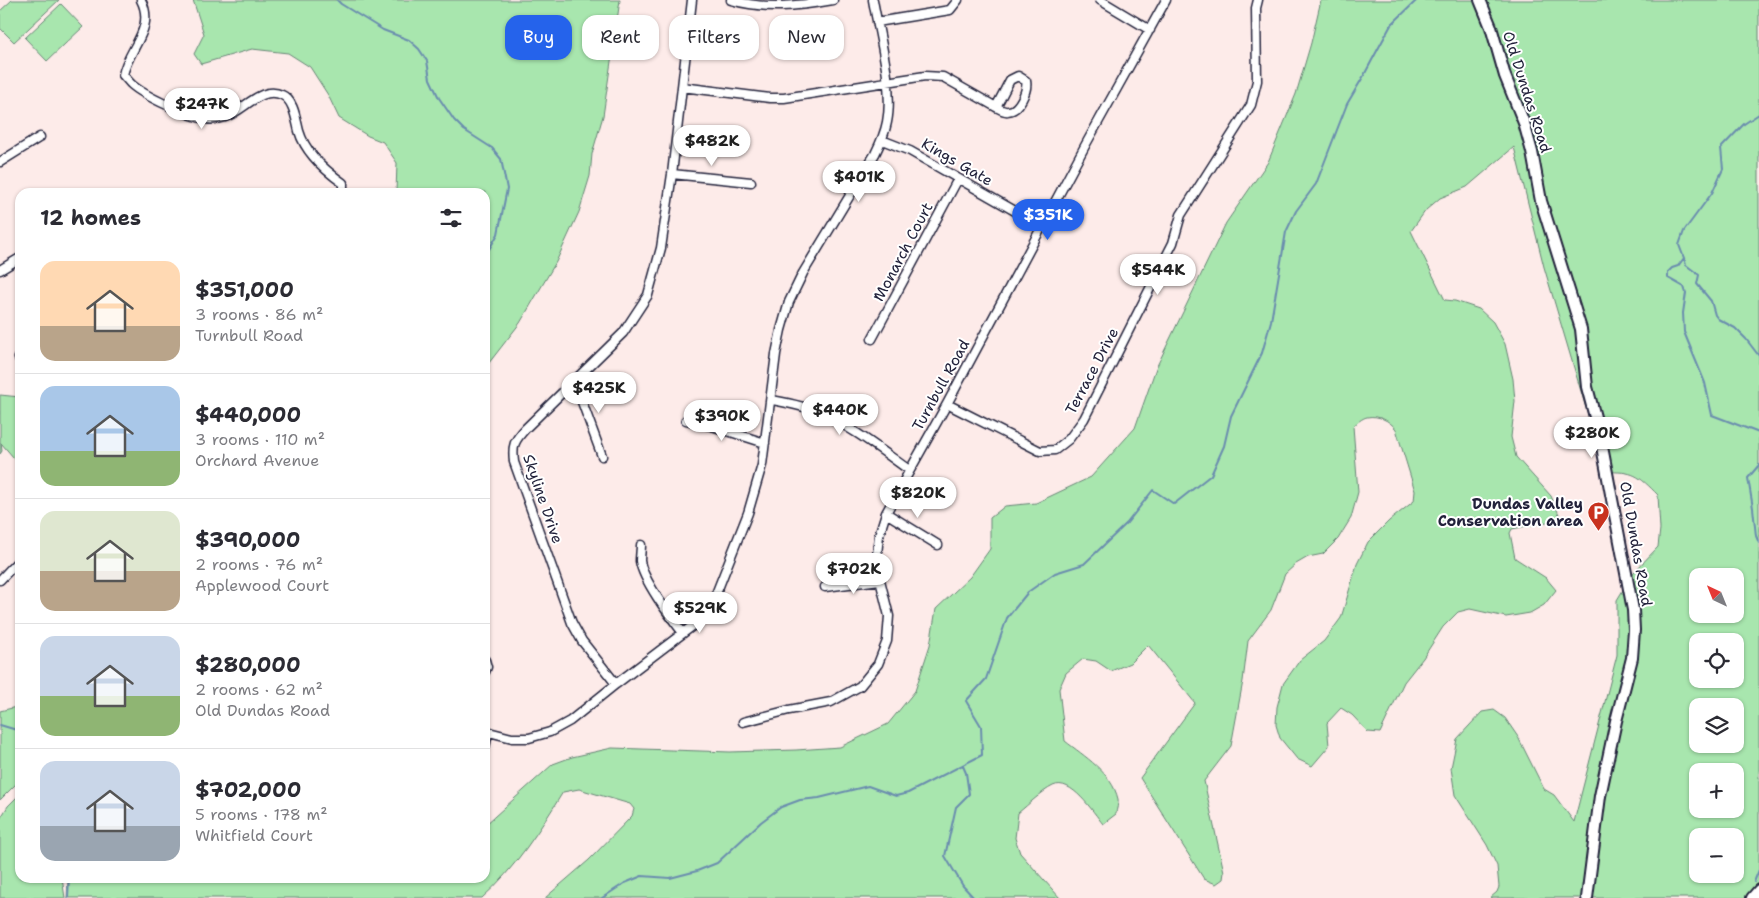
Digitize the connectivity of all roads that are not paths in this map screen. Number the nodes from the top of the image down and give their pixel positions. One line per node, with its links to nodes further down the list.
1 (141, 0): 22 (street)
2 (692, 0): 14 (street, Skyline Drive)
3 (731, 0): 4 (street)
4 (833, 0)
5 (874, 0): 11 (street)
6 (958, 0): 11 (street)
7 (1100, 0): 12 (street)
8 (1166, 0): 12 (street, Turnbull Road)
9 (1258, 0): 29 (street, Terrace Drive)
10 (1480, 0): 46 (street, Old Dundas Road)
11 (877, 22): 13 (street)
12 (1150, 30): 23 (street, Turnbull Road)
13 (887, 81): 14 (street); 15 (street); 17 (street)
14 (682, 86): 19 (street, Skyline Drive)
15 (996, 107): 15 (street)
16 (40, 137): 18 (street)
17 (882, 140): 20 (street, Kings Gate); 28 (street)
18 (0, 162)
19 (672, 174): 21 (street); 27 (street, Skyline Drive)
20 (958, 179): 23 (street, Kings Gate); 26 (street, Monarch Court)
21 (751, 182)
22 (343, 188)
23 (1043, 226): 29 (street, Turnbull Road)
24 (15, 261): 25 (street)
25 (0, 270)
26 (872, 339)
27 (574, 380): 32 (street); 42 (street, Skyline Drive)
28 (772, 400): 31 (street); 33 (street)
29 (947, 404): 33 (street, Turnbull Road)
30 (686, 420): 31 (street)
31 (765, 443): 41 (street)
32 (602, 456)
33 (909, 470): 34 (street, Turnbull Road)
34 (886, 513): 36 (street); 39 (street, Turnbull Road)
35 (642, 545): 41 (street)
36 (938, 545)
37 (15, 564): 38 (street)
38 (0, 580)
39 (880, 580): 40 (street); 43 (street, Turnbull Road)
40 (825, 587)
41 (683, 632): 42 (street)
42 (616, 684): 44 (street)
43 (743, 722)
44 (490, 732)
45 (1759, 890): 47 (street)
46 (1587, 898)
47 (1752, 898)

